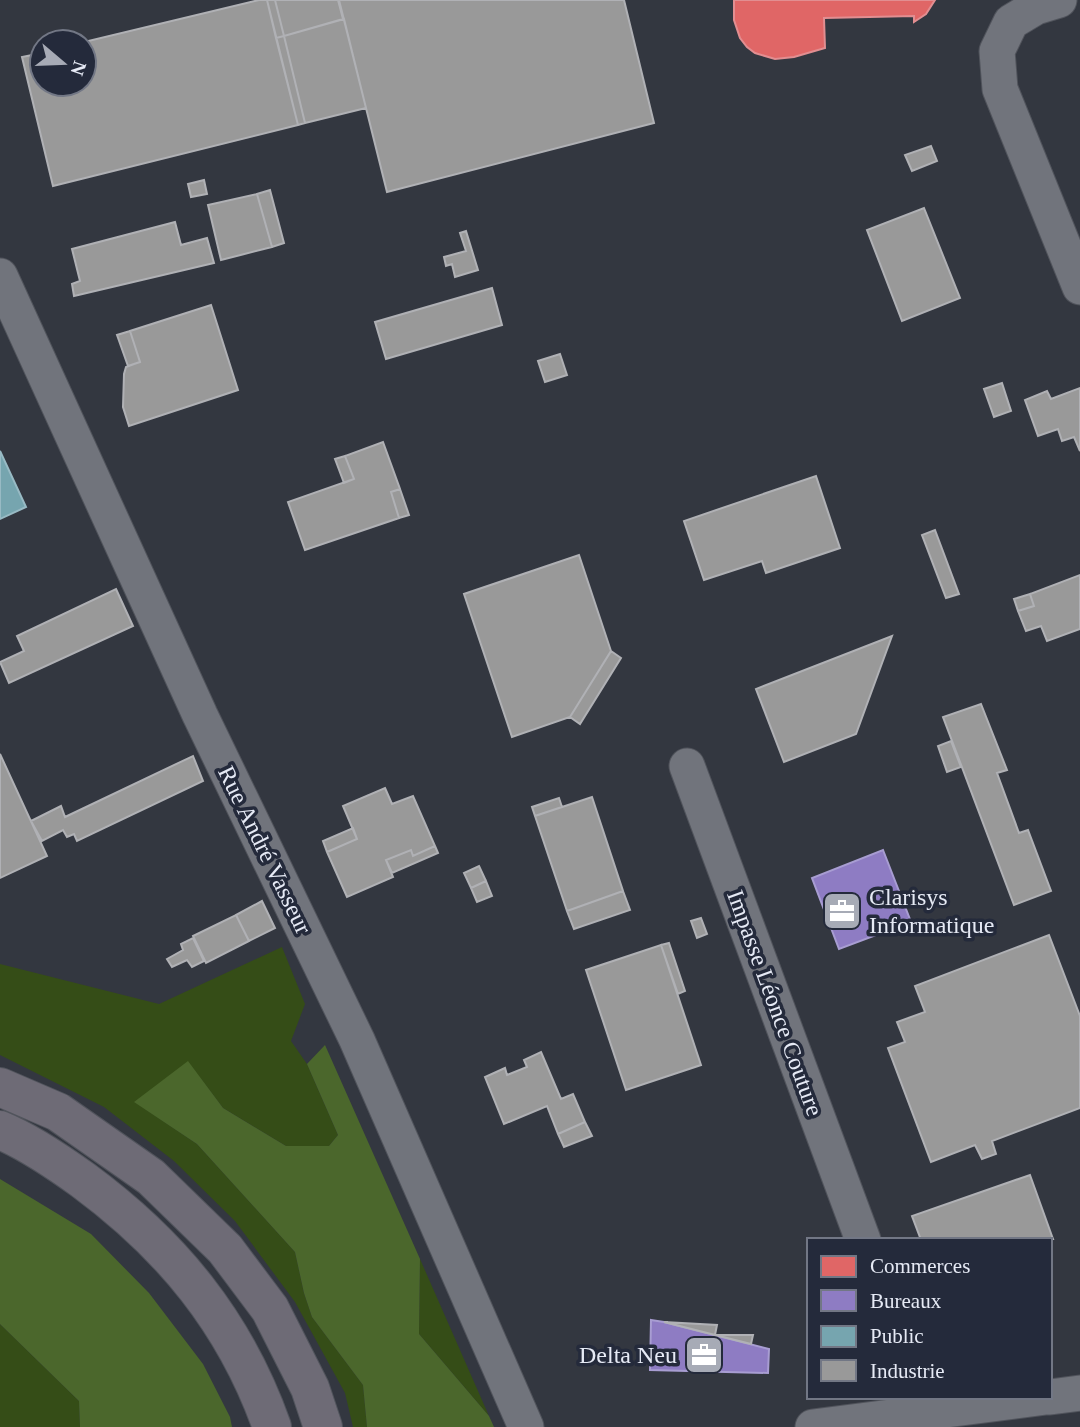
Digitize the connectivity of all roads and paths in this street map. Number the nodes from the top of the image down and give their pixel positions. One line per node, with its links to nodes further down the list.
1 (1059, 0): 3 (street)
2 (0, 276): 14 (street, Rue André Vasseur)
3 (1080, 287)
4 (687, 766): 7 (street, Impasse Léonce Couture)
5 (0, 1087): 13 (highway)
6 (0, 1130): 12 (highway)
7 (862, 1238)
8 (1080, 1393): 9 (street)
9 (1052, 1396)
10 (1019, 1399): 11 (street)
11 (916, 1406): 15 (street)
12 (272, 1427)
13 (323, 1427)
14 (526, 1427)
15 (813, 1427)

